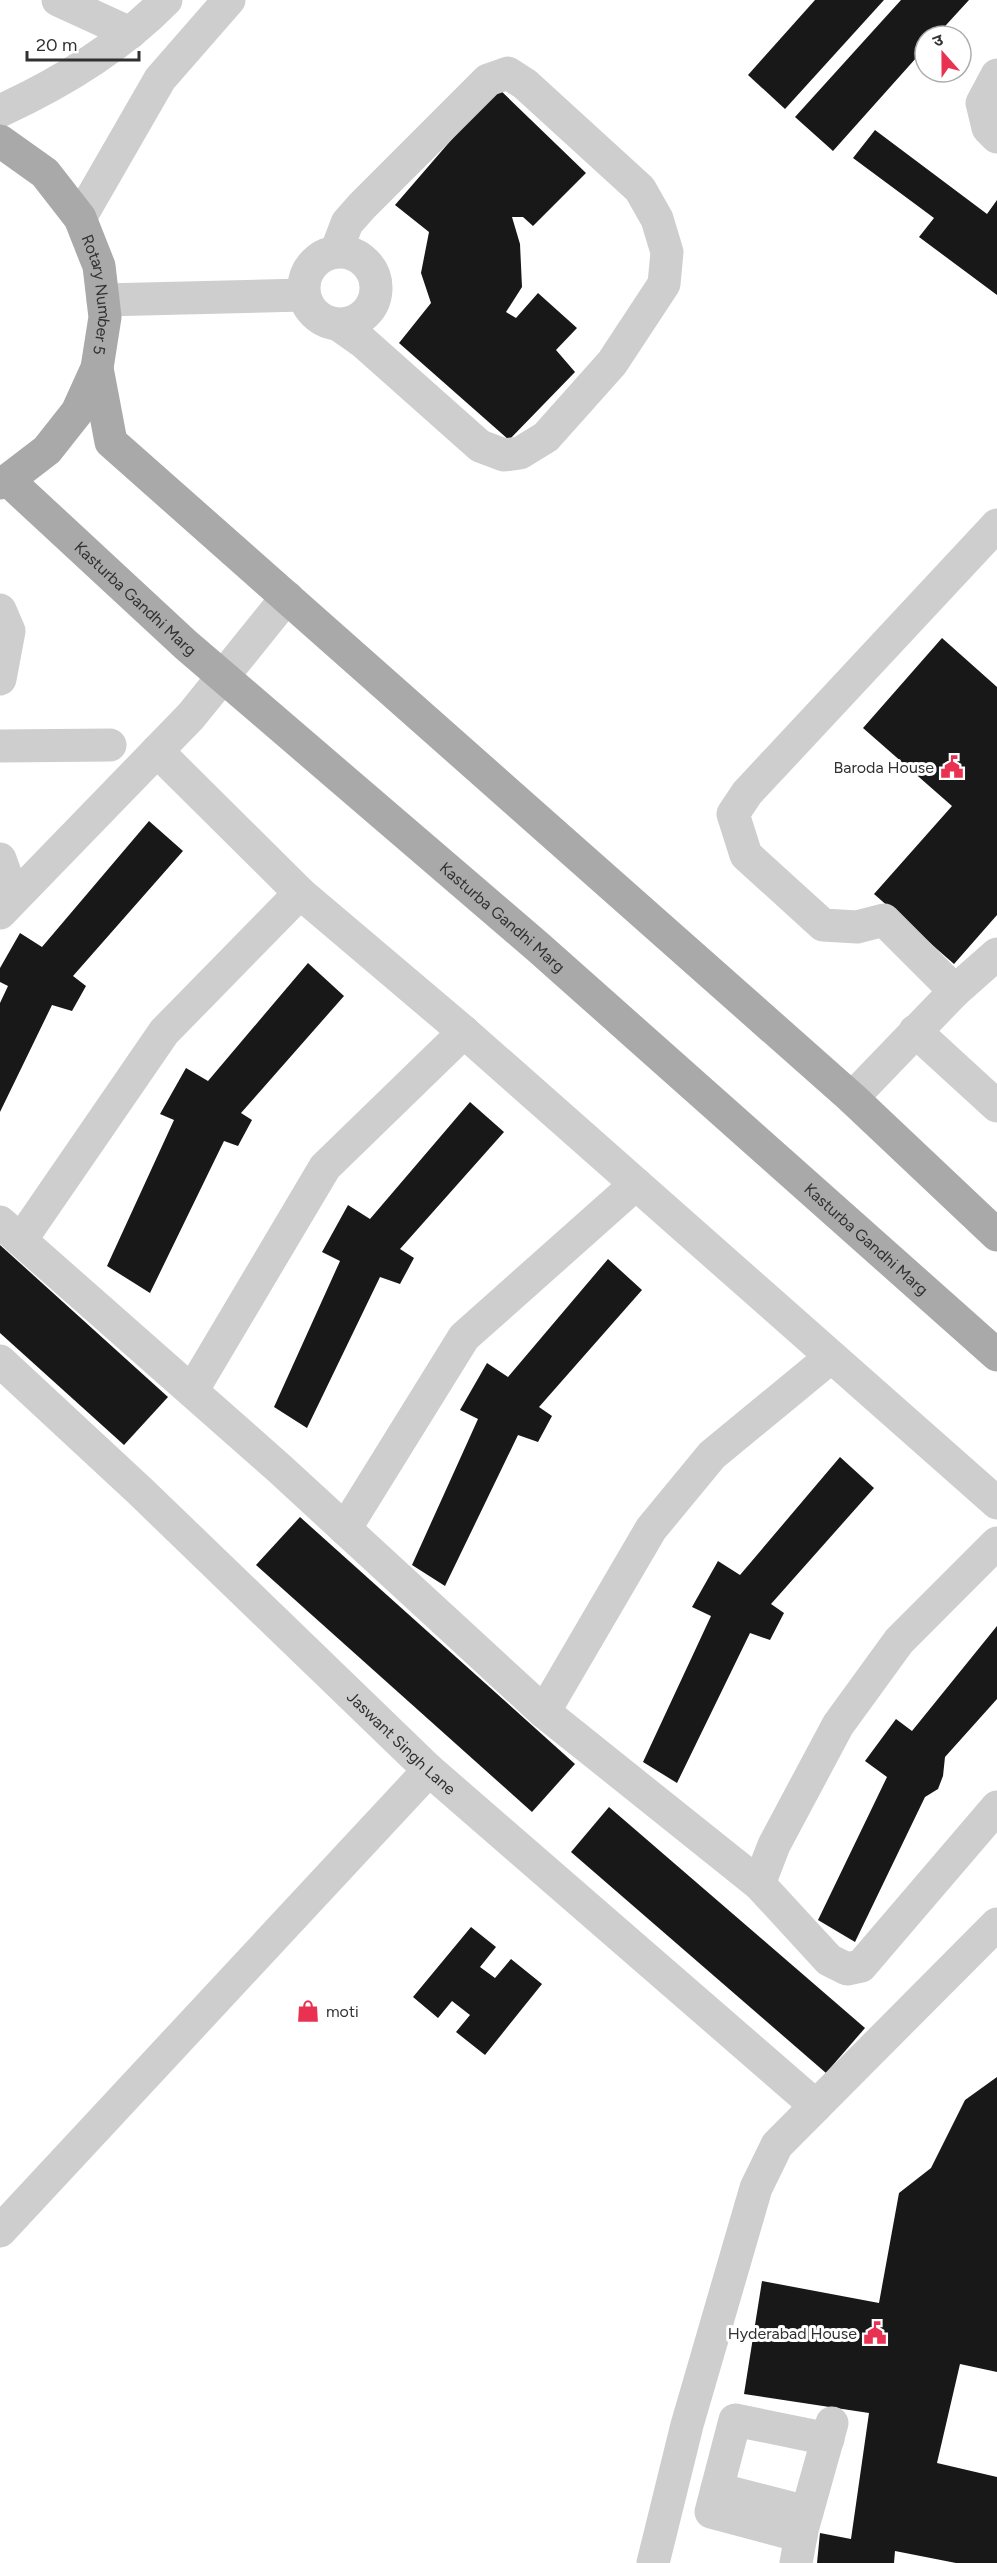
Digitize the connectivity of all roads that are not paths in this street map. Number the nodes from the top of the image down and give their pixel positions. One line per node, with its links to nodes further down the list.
1 (58, 0): 4 (street)
2 (166, 0): 4 (street)
3 (229, 0): 9 (street)
4 (130, 33): 6 (street)
5 (997, 75): 7 (street)
6 (0, 111)
7 (997, 137)
8 (0, 141): 9 (main road, Rotary Number 5)
9 (80, 218): 12 (main road, Rotary Number 5)
10 (336, 252): 11 (street); 13 (street); 13 (street)
11 (304, 295): 12 (street); 13 (street)
12 (103, 300): 14 (main road, Rotary Number 5)
13 (339, 325)
14 (97, 368): 15 (main road, Rotary Number 5); 17 (main road)
15 (4, 481): 19 (main road, Kasturba Gandhi Marg)
16 (997, 525): 28 (street)
17 (286, 597): 19 (street); 31 (main road)
18 (0, 610): 20 (street)
19 (222, 676): 23 (street); 36 (main road, Kasturba Gandhi Marg)
20 (0, 679)
21 (110, 745): 22 (street)
22 (0, 746)
23 (157, 752): 25 (street); 26 (street)
24 (0, 859): 26 (street)
25 (300, 893): 30 (street); 34 (street)
26 (7, 906)
27 (997, 954): 28 (street)
28 (955, 991): 29 (street)
29 (915, 1031): 31 (street); 32 (street)
30 (464, 1032): 33 (street); 39 (street)
31 (852, 1098): 35 (main road)
32 (997, 1106)
33 (636, 1185): 37 (street); 41 (street)
34 (11, 1231): 39 (street)
35 (997, 1235)
36 (997, 1355)
37 (831, 1357): 40 (street); 43 (street)
38 (0, 1361): 44 (street, Jaswant Singh Lane)
39 (192, 1391): 41 (street)
40 (997, 1503)
41 (345, 1529): 43 (street)
42 (997, 1543): 46 (street)
43 (544, 1712): 46 (street)
44 (429, 1770): 48 (street, Jaswant Singh Lane); 49 (street)
45 (997, 1807): 46 (street)
46 (759, 1884)
47 (997, 1924): 48 (street)
48 (816, 2106): 51 (street)
49 (0, 2231)
50 (801, 2537): 50 (street)
51 (653, 2563)

